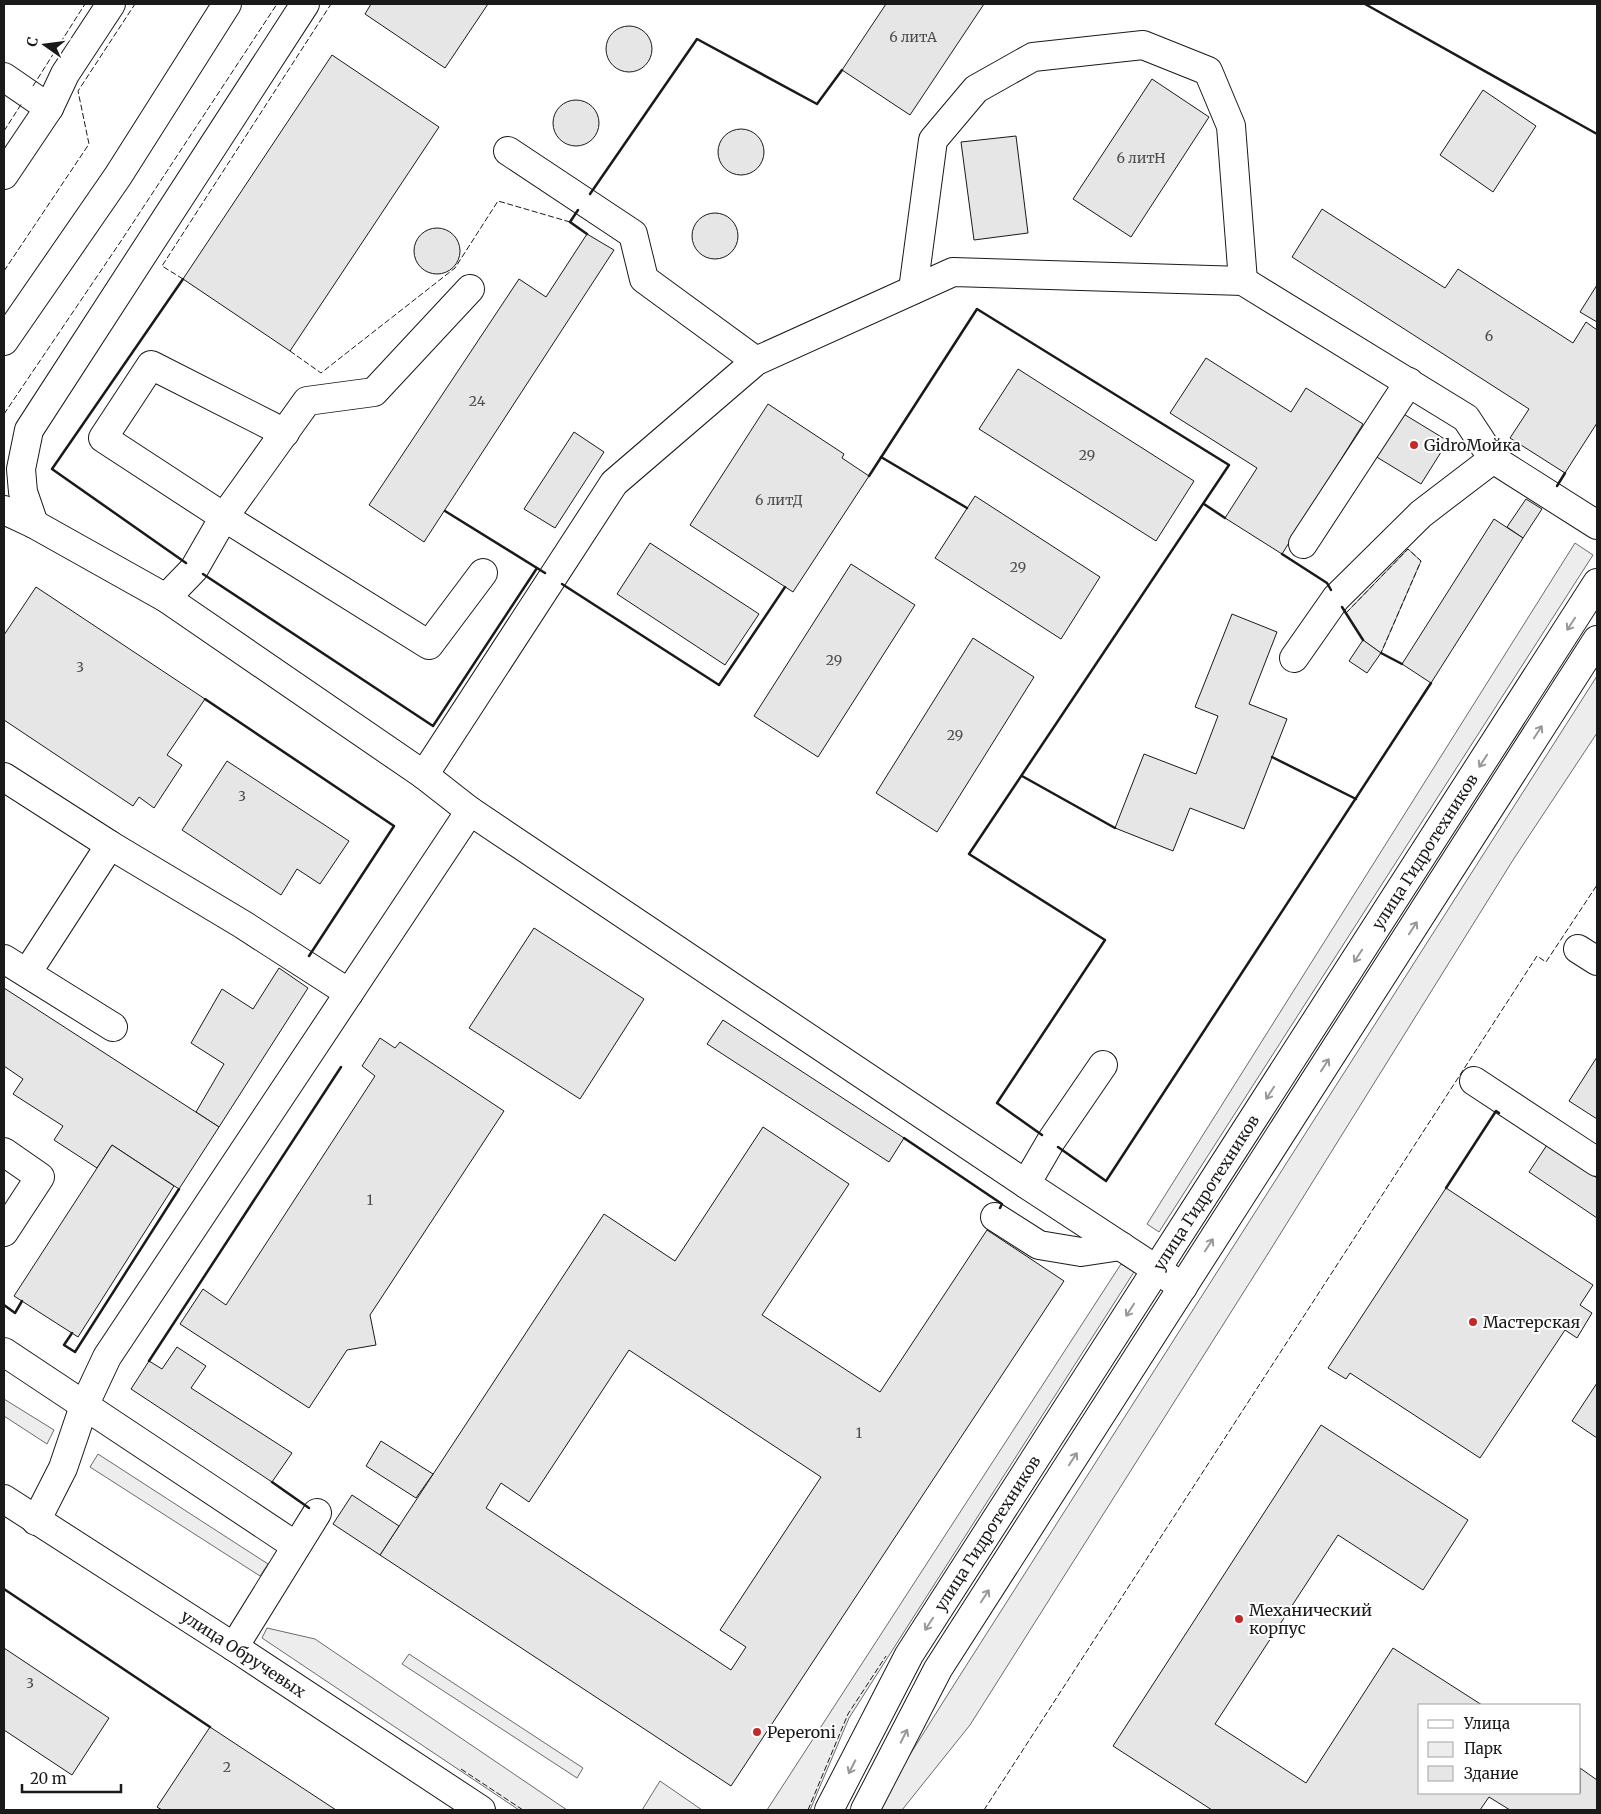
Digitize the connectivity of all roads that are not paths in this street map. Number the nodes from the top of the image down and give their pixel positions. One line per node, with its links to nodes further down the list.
1 (111, 4): 5 (street)
2 (227, 4): 11 (street)
3 (305, 4): 18 (street)
4 (4, 78): 5 (street)
5 (49, 108): 7 (street)
6 (508, 151): 12 (street)
7 (4, 175)
8 (1243, 281): 10 (street); 10 (street); 13 (street)
9 (470, 289): 14 (street)
10 (913, 290): 12 (street)
11 (4, 341)
12 (756, 360): 26 (street)
13 (1409, 382): 15 (street); 20 (street)
14 (285, 433): 17 (street); 17 (street)
15 (1493, 459): 19 (street); 25 (street)
16 (4, 510): 18 (street)
17 (224, 517): 21 (street); 23 (street)
18 (34, 524): 23 (street)
19 (1597, 525)
20 (1303, 544)
21 (483, 572)
22 (1597, 583): 42 (street, улица Гидротехников, one-way to 42)
23 (166, 598): 26 (street)
24 (1597, 640): 43 (street, улица Гидротехников, one-way to 24)
25 (1294, 658)
26 (424, 775): 28 (street)
27 (4, 777): 29 (street)
28 (470, 811): 32 (street); 38 (street)
29 (110, 845): 31 (street); 32 (street)
30 (4, 959): 31 (street)
31 (27, 973): 33 (street)
32 (349, 993): 45 (street)
33 (113, 1027)
34 (1103, 1065): 38 (street)
35 (1474, 1081): 37 (street)
36 (4, 1152): 40 (street)
37 (1597, 1162)
38 (1026, 1184): 41 (street)
39 (995, 1217): 41 (street)
40 (4, 1232)
41 (1121, 1246): 42 (street)
42 (1157, 1270): 43 (street); 52 (street, улица Гидротехников, one-way to 52)
43 (1183, 1286): 53 (street, улица Гидротехников, one-way to 43)
44 (4, 1352): 45 (street)
45 (84, 1406): 48 (street); 49 (street)
46 (4, 1499): 48 (street, улица Обручевых)
47 (317, 1513): 49 (street)
48 (36, 1521): 50 (street, улица Обручевых)
49 (296, 1546): 50 (street)
50 (234, 1647): 51 (street, улица Обручевых)
51 (481, 1810)
52 (830, 1810)
53 (865, 1810)

